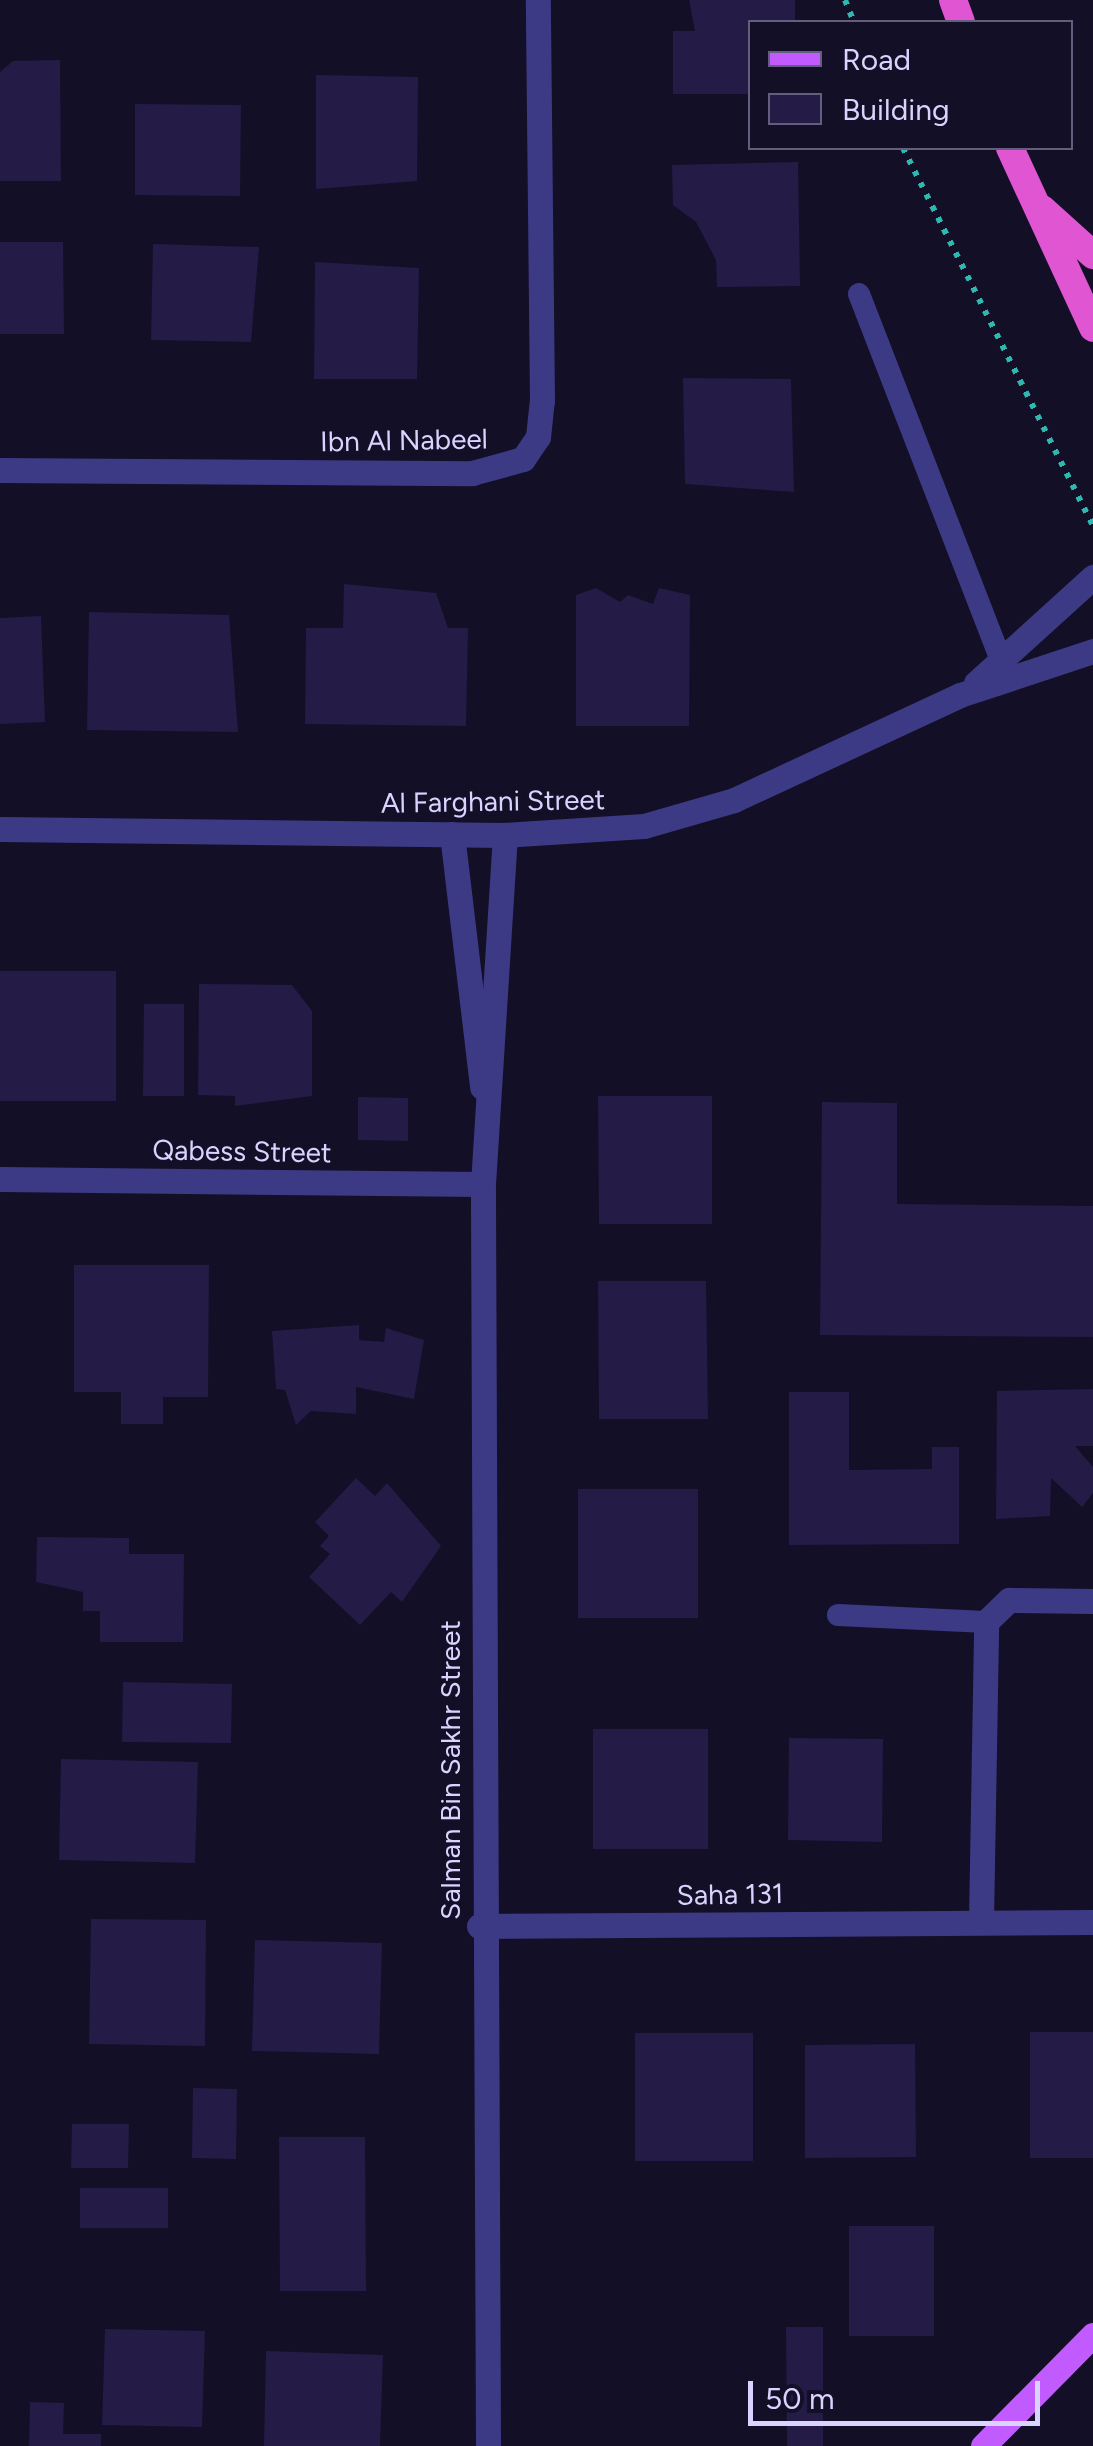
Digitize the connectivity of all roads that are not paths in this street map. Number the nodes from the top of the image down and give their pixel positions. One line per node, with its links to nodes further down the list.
1 (538, 0): 7 (street, Ibn Al Nabeel)
2 (1011, 150): 3 (highway)
3 (1030, 198): 4 (highway); 6 (highway)
4 (1093, 255)
5 (858, 294): 10 (lane)
6 (1093, 328)
7 (0, 470)
8 (1093, 577): 10 (street, Al Farghani Street)
9 (1093, 651): 11 (street, Al Farghani Street)
10 (1002, 662): 11 (street, Al Farghani Street)
11 (960, 695): 14 (street, Al Farghani Street)
12 (0, 828): 13 (street, Al Farghani Street)
13 (452, 834): 14 (street, Al Farghani Street); 15 (street, Salman Bin Sakhr Street)
14 (504, 835): 15 (street, Salman Bin Sakhr Street)
15 (484, 1094): 17 (street, Salman Bin Sakhr Street)
16 (0, 1179): 17 (street, Qabess Street)
17 (482, 1184): 23 (street, Salman Bin Sakhr Street)
18 (1093, 1601): 20 (street)
19 (838, 1615): 20 (lane)
20 (986, 1622): 21 (street)
21 (981, 1921): 22 (street, Saha 131); 23 (street, Saha 131)
22 (1093, 1922)
23 (479, 1926): 25 (street, Salman Bin Sakhr Street)
24 (1093, 2335): 26 (main road)
25 (488, 2446)
26 (983, 2446)

